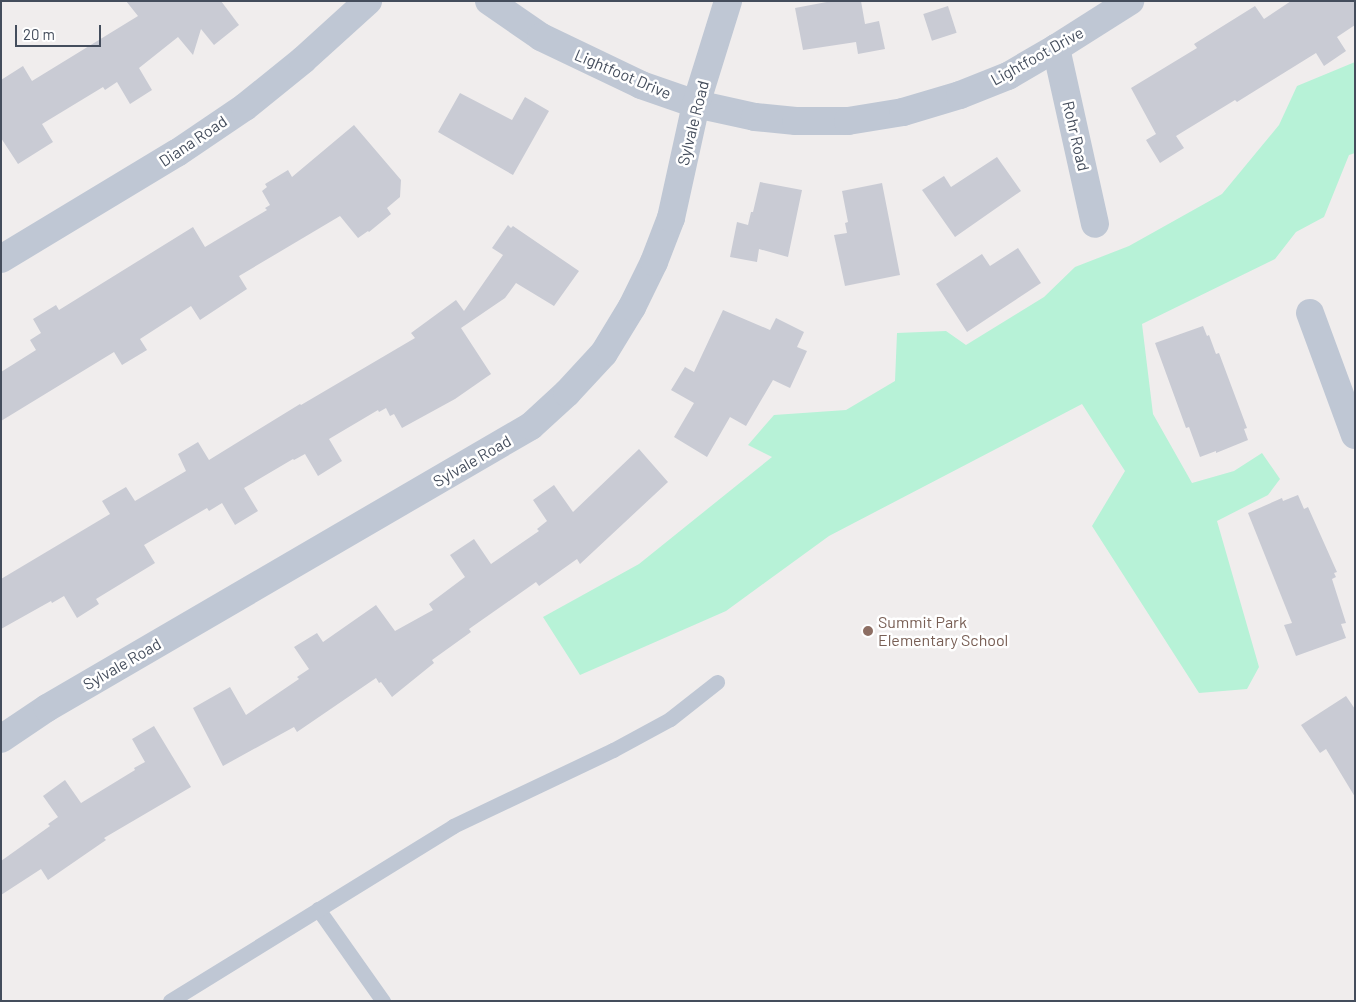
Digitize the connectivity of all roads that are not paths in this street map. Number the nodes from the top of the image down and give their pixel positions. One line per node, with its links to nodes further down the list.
1 (368, 1): 8 (street, Diana Road)
2 (488, 1): 6 (street, Lightfoot Drive)
3 (728, 1): 6 (street, Sylvale Road)
4 (1130, 1): 5 (street, Lightfoot Drive)
5 (1056, 48): 6 (street, Lightfoot Drive); 7 (street, Rohr Road)
6 (696, 104): 12 (street, Sylvale Road)
7 (1095, 224)
8 (1, 259)
9 (1310, 313): 10 (street)
10 (1355, 435)
11 (717, 682): 13 (lane)
12 (1, 738)
13 (318, 909): 14 (lane); 15 (lane)
14 (170, 1001)
15 (383, 1001)

